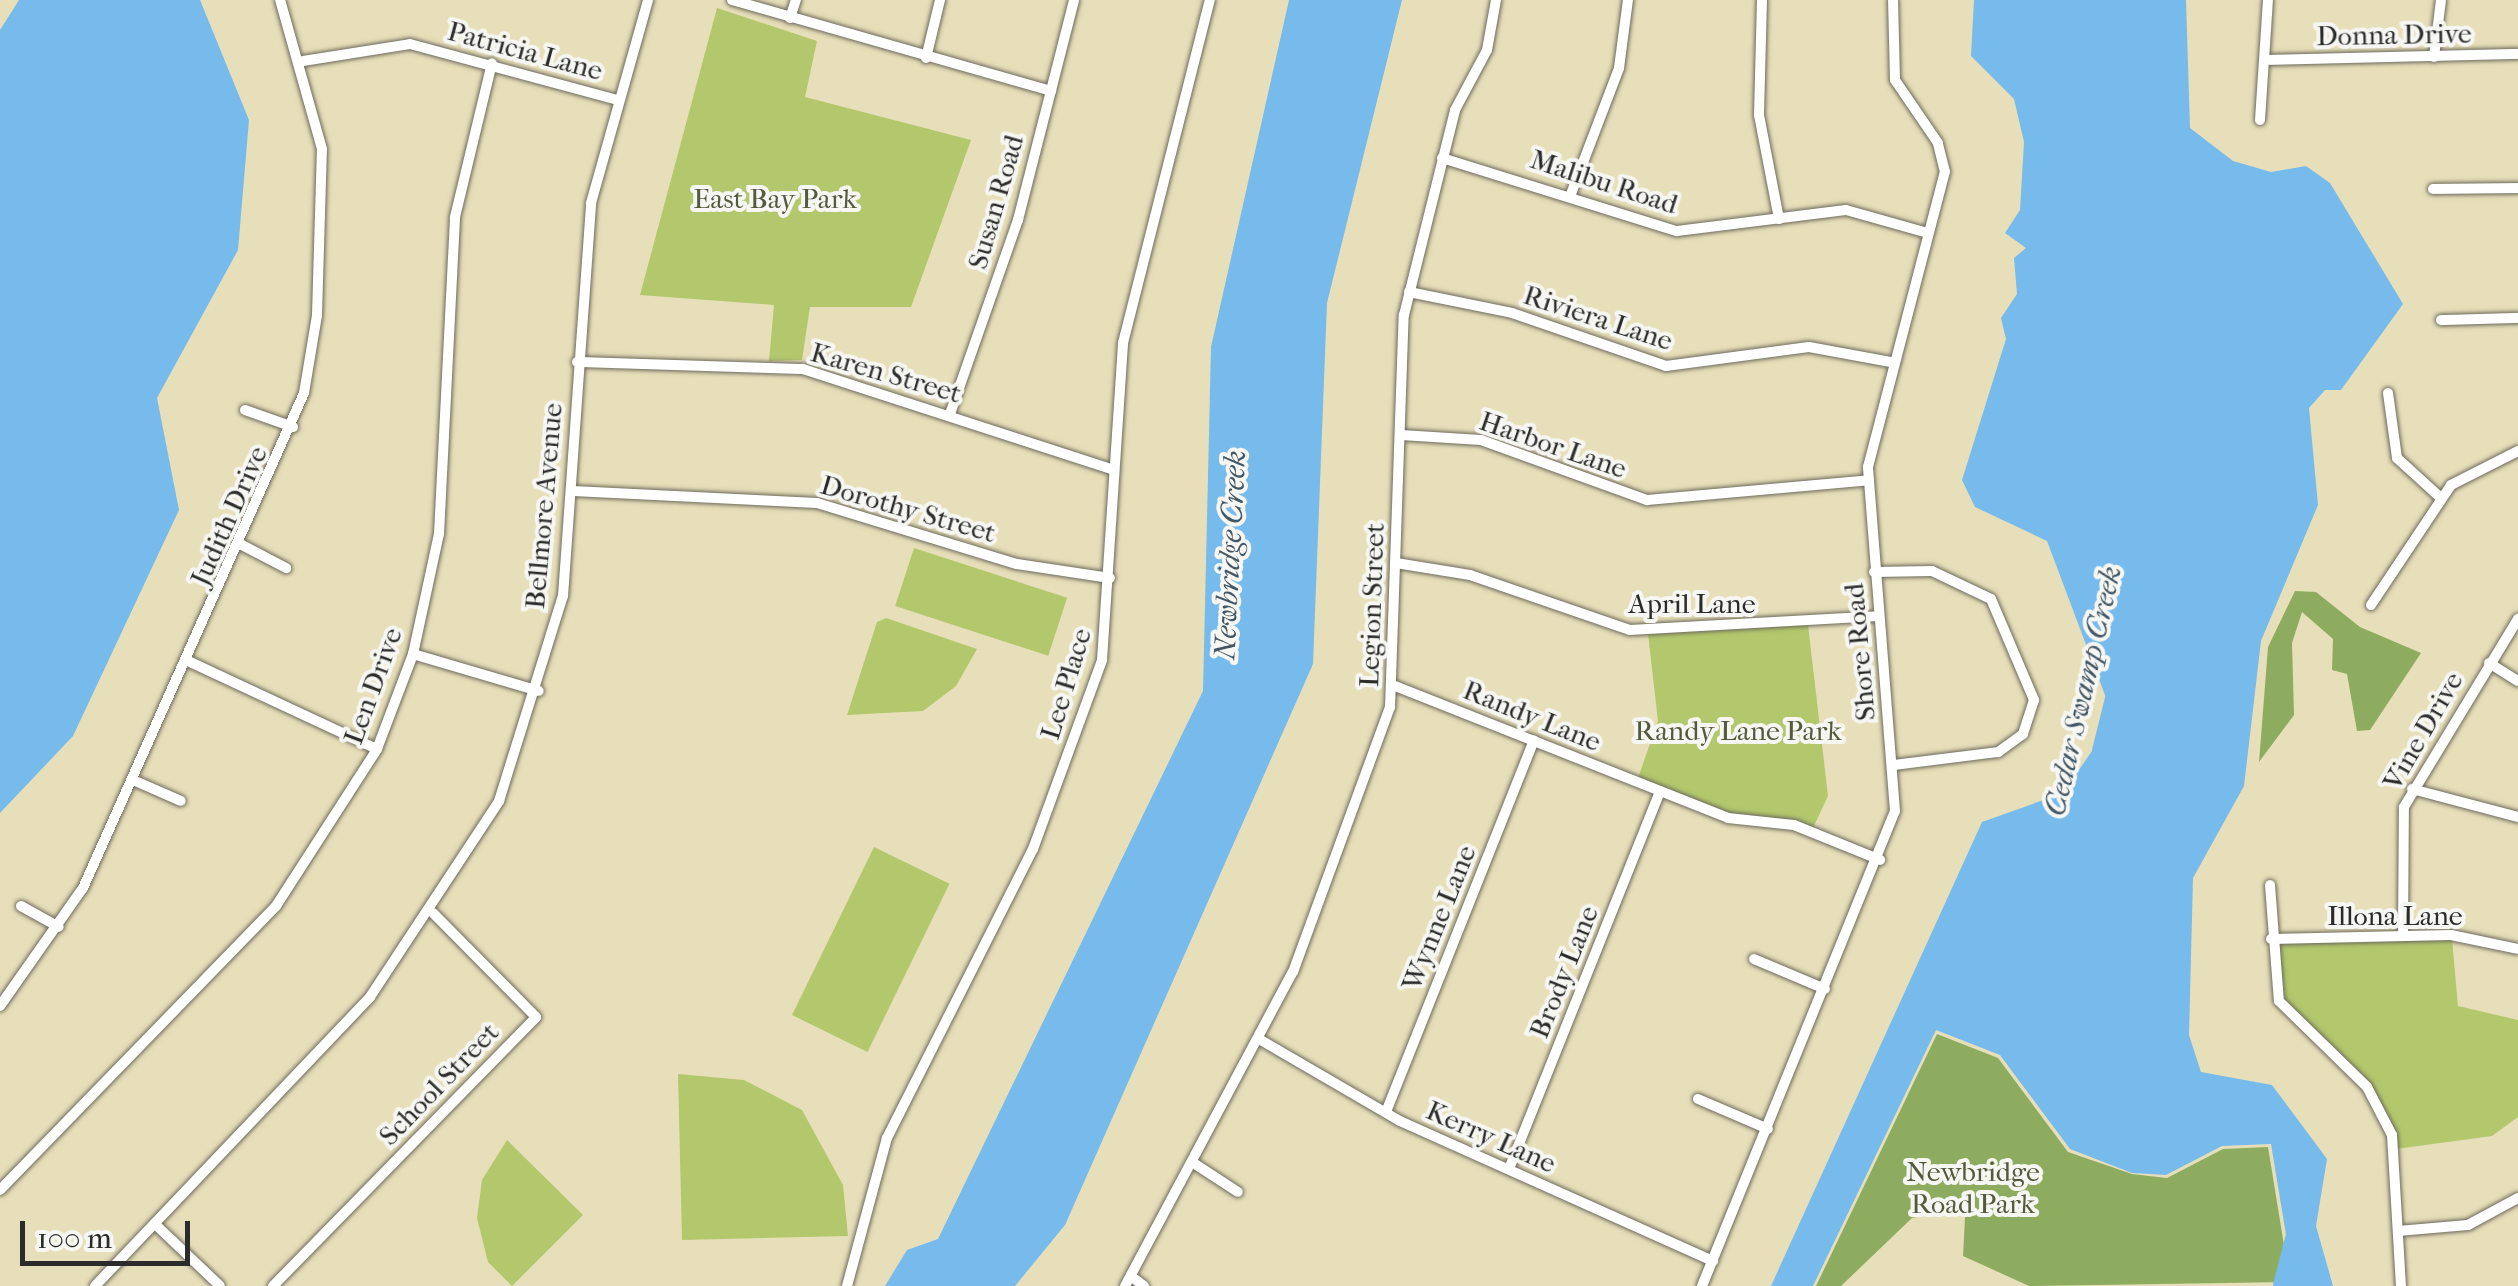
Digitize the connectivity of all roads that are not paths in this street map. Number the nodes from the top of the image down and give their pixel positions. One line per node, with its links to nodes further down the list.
1 (280, 0): 19 (street, Judith Drive)
2 (648, 0): 22 (street, Bellmore Avenue)
3 (732, 0): 14 (street)
4 (796, 0): 14 (street)
5 (940, 0): 17 (street)
6 (1074, 0): 21 (street, Susan Road)
7 (1210, 0): 41 (street, Lee Place)
8 (1496, 0): 24 (street, Legion Street)
9 (1628, 0): 27 (street)
10 (1762, 0): 28 (street)
11 (1893, 0): 29 (street, Shore Road)
12 (2268, 0): 18 (street)
13 (2441, 0): 16 (street)
14 (790, 18): 17 (street)
15 (2518, 54): 16 (street, Donna Drive)
16 (2434, 57): 18 (street, Donna Drive)
17 (926, 58): 21 (street)
18 (2270, 60): 23 (street)
19 (303, 61): 20 (street, Patricia Lane); 38 (street, Judith Drive)
20 (492, 63): 22 (street, Patricia Lane); 53 (street, Len Drive)
21 (1050, 91): 37 (street, Susan Road)
22 (618, 100): 33 (street, Bellmore Avenue)
23 (2260, 120)
24 (1442, 158): 27 (street, Malibu Road); 30 (street, Legion Street)
25 (2518, 188): 26 (street)
26 (2433, 189)
27 (1571, 194): 28 (street, Malibu Road)
28 (1779, 219): 29 (street, Malibu Road)
29 (1928, 233): 34 (street, Shore Road)
30 (1409, 292): 34 (street, Riviera Lane); 39 (street, Legion Street)
31 (2518, 318): 32 (street)
32 (2442, 320)
33 (578, 362): 37 (street, Karen Street); 43 (street, Bellmore Avenue)
34 (1890, 362): 42 (street, Shore Road)
35 (2388, 393): 44 (street)
36 (245, 410): 38 (street)
37 (950, 414): 41 (street, Karen Street)
38 (292, 427): 45 (street, Judith Drive)
39 (1400, 435): 42 (street, Harbor Lane); 46 (street, Legion Street)
40 (2518, 451): 44 (street)
41 (1114, 470): 49 (street, Lee Place)
42 (1869, 480): 48 (street, Shore Road)
43 (572, 491): 49 (street, Dorothy Street); 58 (street, Bellmore Avenue)
44 (2440, 498): 50 (street)
45 (242, 545): 47 (street); 54 (street, Judith Drive)
46 (1396, 563): 51 (street, April Lane); 57 (street, Legion Street)
47 (286, 568)
48 (1874, 572): 51 (street, Shore Road); 61 (street)
49 (1110, 578): 94 (street, Lee Place)
50 (2371, 605)
51 (1878, 616): 61 (street, Shore Road)
52 (2518, 619): 55 (street, Vine Drive)
53 (413, 654): 58 (street); 60 (street, Len Drive)
54 (188, 661): 60 (street); 62 (street, Judith Drive)
55 (2489, 663): 56 (street); 63 (street, Vine Drive)
56 (2518, 680)
57 (1395, 686): 59 (street, Randy Lane); 78 (street, Legion Street)
58 (539, 692): 70 (street, Bellmore Avenue)
59 (1534, 740): 64 (street, Randy Lane); 80 (street, Wynne Lane)
60 (377, 749): 84 (street, Len Drive)
61 (1892, 765): 67 (street, Shore Road)
62 (133, 780): 65 (street); 71 (street, Judith Drive)
63 (2412, 788): 66 (street); 72 (street, Vine Drive)
64 (1660, 791): 67 (street, Randy Lane); 83 (street, Brody Lane)
65 (180, 802)
66 (2518, 817)
67 (1880, 860): 76 (street, Shore Road)
68 (2270, 885): 73 (street)
69 (21, 906): 71 (street)
70 (434, 913): 87 (street, Bellmore Avenue); 93 (street, School Street)
71 (59, 927): 77 (street, Judith Drive)
72 (2403, 936): 73 (street, Illona Lane); 74 (street, Illona Lane)
73 (2271, 938): 88 (street)
74 (2518, 949)
75 (1754, 959): 76 (street)
76 (1825, 989): 81 (street, Shore Road)
77 (0, 1006)
78 (1259, 1039): 80 (street, Kerry Lane); 82 (street, Legion Street)
79 (1698, 1100): 81 (street)
80 (1386, 1112): 83 (street, Kerry Lane)
81 (1768, 1129): 89 (street, Shore Road)
82 (1195, 1164): 85 (street); 90 (street, Legion Street)
83 (1509, 1169): 89 (street, Kerry Lane)
84 (0, 1190)
85 (1238, 1192)
86 (2518, 1198): 88 (street)
87 (156, 1225): 91 (street, Bellmore Avenue); 92 (street)
88 (2398, 1231): 97 (street)
89 (1713, 1261): 96 (street, Shore Road)
90 (1128, 1282): 95 (street)
91 (95, 1286)
92 (220, 1286)
93 (274, 1286)
94 (848, 1286)
95 (1144, 1286)
96 (1702, 1286)
97 (2402, 1286)

